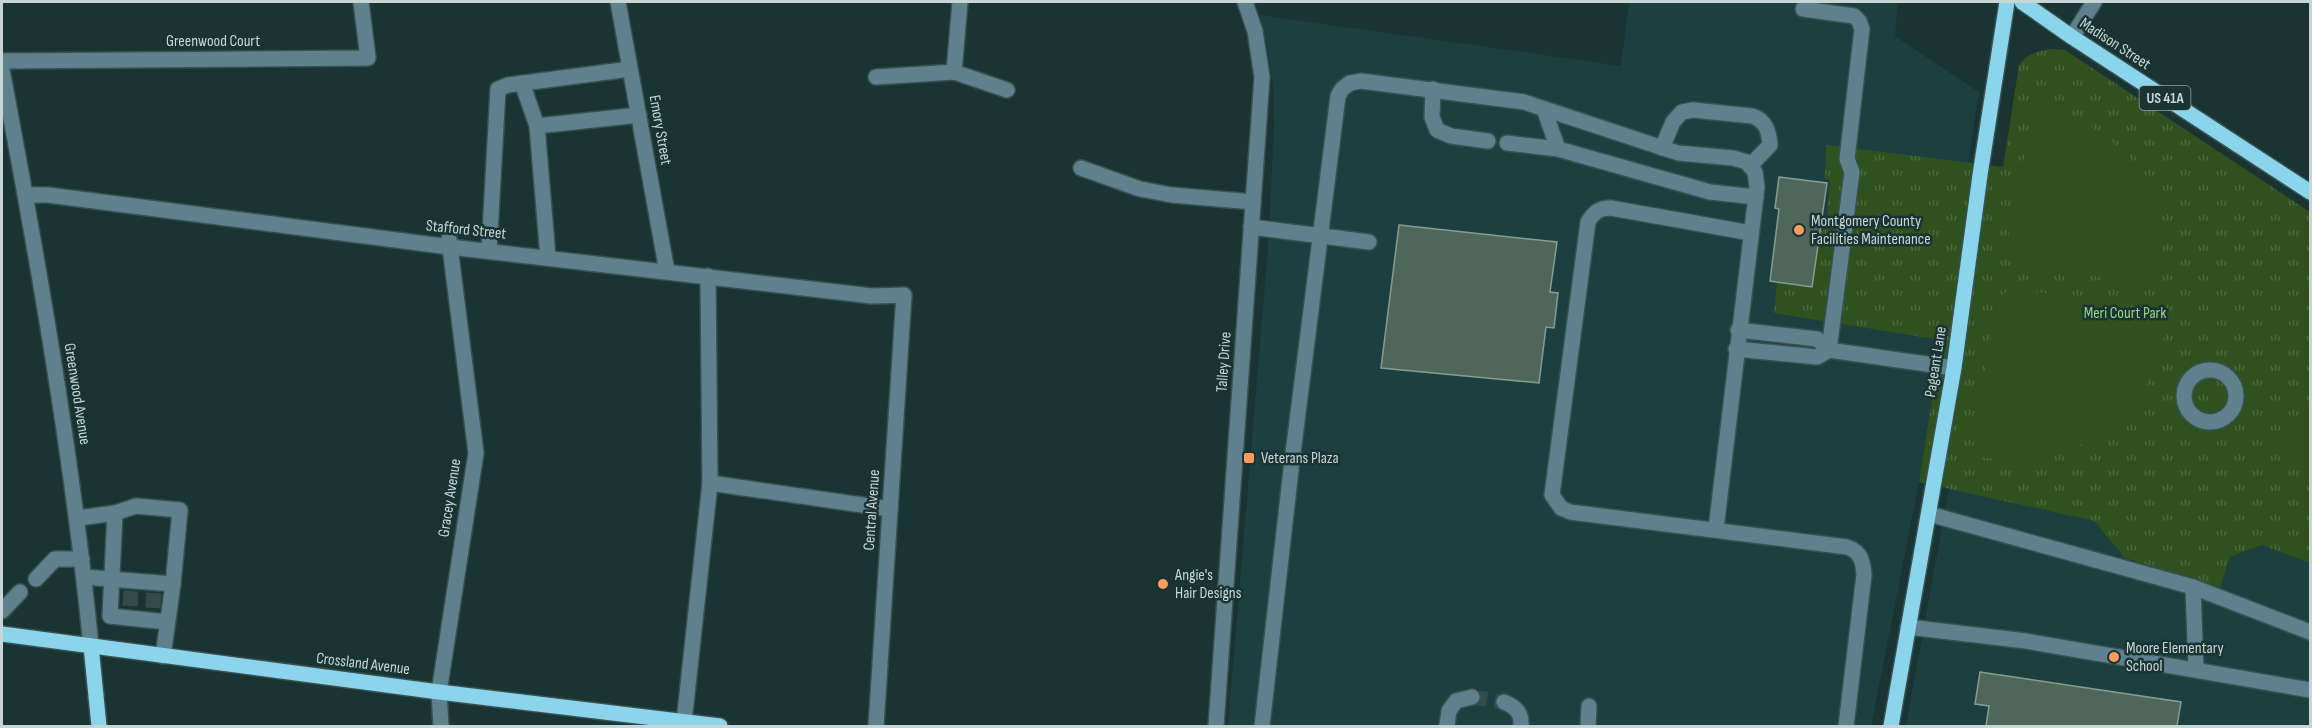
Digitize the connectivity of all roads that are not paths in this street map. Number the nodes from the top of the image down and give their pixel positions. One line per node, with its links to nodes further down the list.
1 (361, 2): 11 (street, Greenwood Court)
2 (618, 2): 12 (street, Emory Street)
3 (960, 2): 14 (street)
4 (1245, 2): 31 (street, Talley Drive)
5 (2007, 2): 45 (main road, Pageant Lane)
6 (2022, 2): 10 (main road, Madison Street / US 41A)
7 (2094, 2): 10 (street)
8 (1849, 8): 9 (street); 44 (street)
9 (1803, 9)
10 (2072, 37): 28 (main road, Madison Street / US 41A)
11 (2, 61)
12 (630, 69): 16 (street); 20 (street, Emory Street)
13 (2, 70): 29 (street, Greenwood Avenue)
14 (954, 72): 15 (street); 18 (street)
15 (876, 77)
16 (522, 83): 21 (street); 37 (street)
17 (1433, 89): 19 (street); 22 (street); 34 (street)
18 (1007, 90)
19 (1544, 109): 24 (street); 25 (street)
20 (639, 115): 21 (street); 39 (street, Emory Street)
21 (537, 126): 38 (street)
22 (1488, 141)
23 (1507, 143): 25 (street)
24 (1662, 148): 26 (street); 26 (street)
25 (1558, 149): 30 (street)
26 (1750, 165): 30 (street)
27 (1081, 168): 31 (street)
28 (2310, 192)
29 (26, 195): 36 (street, Stafford Street); 50 (street, Greenwood Avenue)
30 (1756, 196): 33 (street)
31 (1253, 202): 32 (street, Talley Drive)
32 (1251, 227): 34 (street); 78 (street, Talley Drive)
33 (1751, 233): 42 (street); 51 (street)
34 (1321, 236): 35 (street); 79 (street)
35 (1369, 242)
36 (450, 243): 37 (street, Stafford Street); 68 (street, Gracey Avenue)
37 (489, 251): 38 (street, Stafford Street)
38 (548, 257): 40 (street, Stafford Street)
39 (666, 266)
40 (708, 276): 41 (street, Stafford Street); 46 (street)
41 (904, 295): 47 (street, Central Avenue)
42 (1738, 330): 43 (street); 44 (street)
43 (1736, 349): 44 (street); 51 (street)
44 (1829, 350): 45 (street)
45 (1954, 368): 49 (main road, Pageant Lane)
46 (710, 483): 47 (street); 72 (street)
47 (890, 509): 77 (street, Central Avenue)
48 (115, 513): 50 (street); 55 (street); 56 (street)
49 (1929, 514): 57 (street); 61 (main road, Pageant Lane)
50 (78, 518): 52 (street, Greenwood Avenue)
51 (1716, 529): 82 (street)
52 (82, 559): 53 (street, Greenwood Avenue); 54 (street)
53 (84, 577): 55 (street); 64 (street, Greenwood Avenue)
54 (36, 579)
55 (111, 579): 56 (street); 60 (street)
56 (173, 584): 60 (street)
57 (2193, 587): 62 (street); 66 (street)
58 (20, 592): 59 (street)
59 (2, 611)
60 (157, 617): 65 (street)
61 (1908, 627): 66 (street); 83 (main road, Pageant Lane)
62 (2310, 632)
63 (2, 634): 64 (main road, Crossland Avenue)
64 (91, 646): 65 (main road, Crossland Avenue); 74 (main road, Greenwood Avenue)
65 (164, 656): 68 (main road, Crossland Avenue)
66 (2196, 669): 67 (street)
67 (2310, 690)
68 (439, 692): 72 (main road, Crossland Avenue); 75 (street, Gracey Avenue)
69 (1472, 698): 73 (street)
70 (1503, 702): 80 (street)
71 (1589, 706): 81 (street)
72 (684, 722): 76 (main road, Crossland Avenue)
73 (1448, 725)
74 (99, 726)
75 (441, 726)
76 (720, 726)
77 (876, 726)
78 (1216, 726)
79 (1262, 726)
80 (1521, 726)
81 (1588, 726)
82 (1846, 726)
83 (1891, 726)

